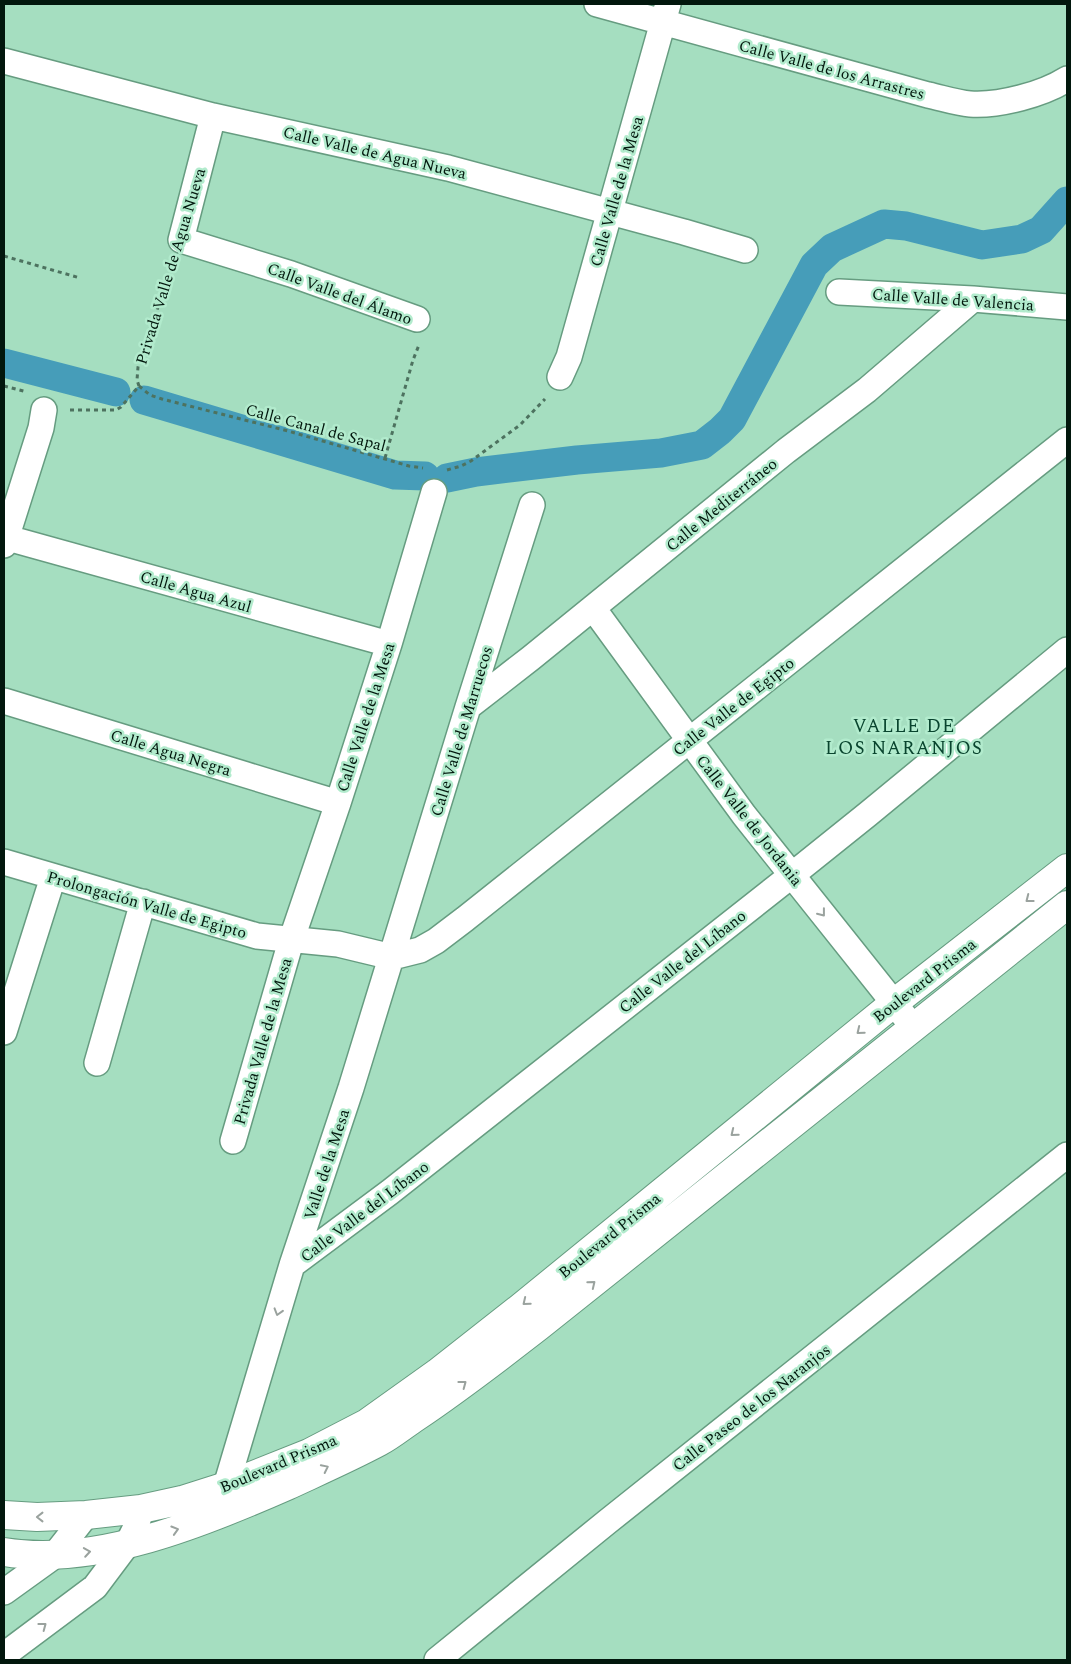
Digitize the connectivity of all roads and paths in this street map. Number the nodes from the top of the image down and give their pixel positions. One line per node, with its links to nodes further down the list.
1 (596, 4): 2 (street, Calle Valle de los Arrastres)
2 (666, 13): 4 (street, Calle Valle de los Arrastres); 6 (street, Calle Valle de la Mesa)
3 (4, 61): 5 (street, Calle Valle de Agua Nueva)
4 (1062, 85)
5 (213, 116): 6 (street, Calle Valle de Agua Nueva); 7 (street, Privada Valle de Agua Nueva)
6 (611, 212): 8 (street, Calle Valle de Agua Nueva); 15 (street, Calle Valle de la Mesa)
7 (181, 240): 14 (street, Calle Valle del Álamo); 16 (path, Privada Valle de Agua Nueva)
8 (745, 250)
9 (4, 256): 10 (path)
10 (80, 278)
11 (839, 292): 12 (street, Calle Valle de Valencia)
12 (972, 299): 13 (street, Calle Valle de Valencia); 23 (street, Calle Mediterráneo)
13 (1067, 307)
14 (417, 319): 19 (path, Calle Valle del Álamo)
15 (560, 377): 20 (path, Calle Canal de Sapal)
16 (139, 386): 17 (path); 19 (path, Calle Canal de Sapal)
17 (44, 410): 22 (street)
18 (1067, 440): 28 (street, Calle Valle de Egipto)
19 (385, 458): 20 (path, Calle Canal de Sapal)
20 (434, 477): 24 (street, Calle Valle de la Mesa)
21 (532, 505): 27 (street, Calle Valle de Marruecos)
22 (5, 540): 24 (street, Calle Agua Azul)
23 (593, 608): 27 (street, Calle Mediterráneo); 28 (street, Calle Valle de Jordania)
24 (389, 644): 29 (street, Calle Valle de la Mesa)
25 (1067, 650): 32 (street, Calle Valle del Líbano)
26 (4, 702): 29 (street, Calle Agua Negra)
27 (468, 706): 37 (street, Calle Valle de Marruecos)
28 (689, 740): 32 (street, Calle Valle de Jordania); 37 (street, Calle Valle de Egipto)
29 (338, 803): 36 (street, Calle Valle de la Mesa)
30 (4, 862): 33 (street, Prolongación Valle de Egipto)
31 (1067, 868): 38 (street, Boulevard Prisma, one-way to 38)
32 (792, 874): 38 (street, Calle Valle de Jordania, one-way to 38); 44 (street, Calle Valle del Líbano)
33 (53, 877): 34 (street, Prolongación Valle de Egipto); 40 (street)
34 (144, 902): 36 (street, Prolongación Valle de Egipto); 41 (street)
35 (1067, 905): 39 (street, Boulevard Prisma)
36 (291, 941): 37 (street, Prolongación Valle de Egipto); 42 (street, Privada Valle de la Mesa)
37 (392, 957): 44 (street, Valle de la Mesa)
38 (894, 1003): 39 (street, Calle Valle de Jordania); 45 (street, Boulevard Prisma, one-way to 45)
39 (913, 1026): 49 (street, Boulevard Prisma, one-way to 39)
40 (4, 1032)
41 (96, 1063)
42 (233, 1141)
43 (1067, 1155): 54 (street, Calle Paseo de los Naranjos)
44 (292, 1265): 45 (street, Valle de la Mesa, one-way to 45)
45 (226, 1486): 46 (street, Boulevard Prisma)
46 (141, 1509): 48 (street, Boulevard Prisma); 49 (street)
47 (4, 1515): 48 (street, Boulevard Prisma, one-way to 47)
48 (86, 1515): 51 (street)
49 (128, 1543): 51 (street, Boulevard Prisma, one-way to 49); 53 (street, one-way to 49)
50 (4, 1552): 51 (street, Boulevard Prisma)
51 (54, 1556): 52 (street)
52 (4, 1592)
53 (4, 1655)
54 (437, 1660)

